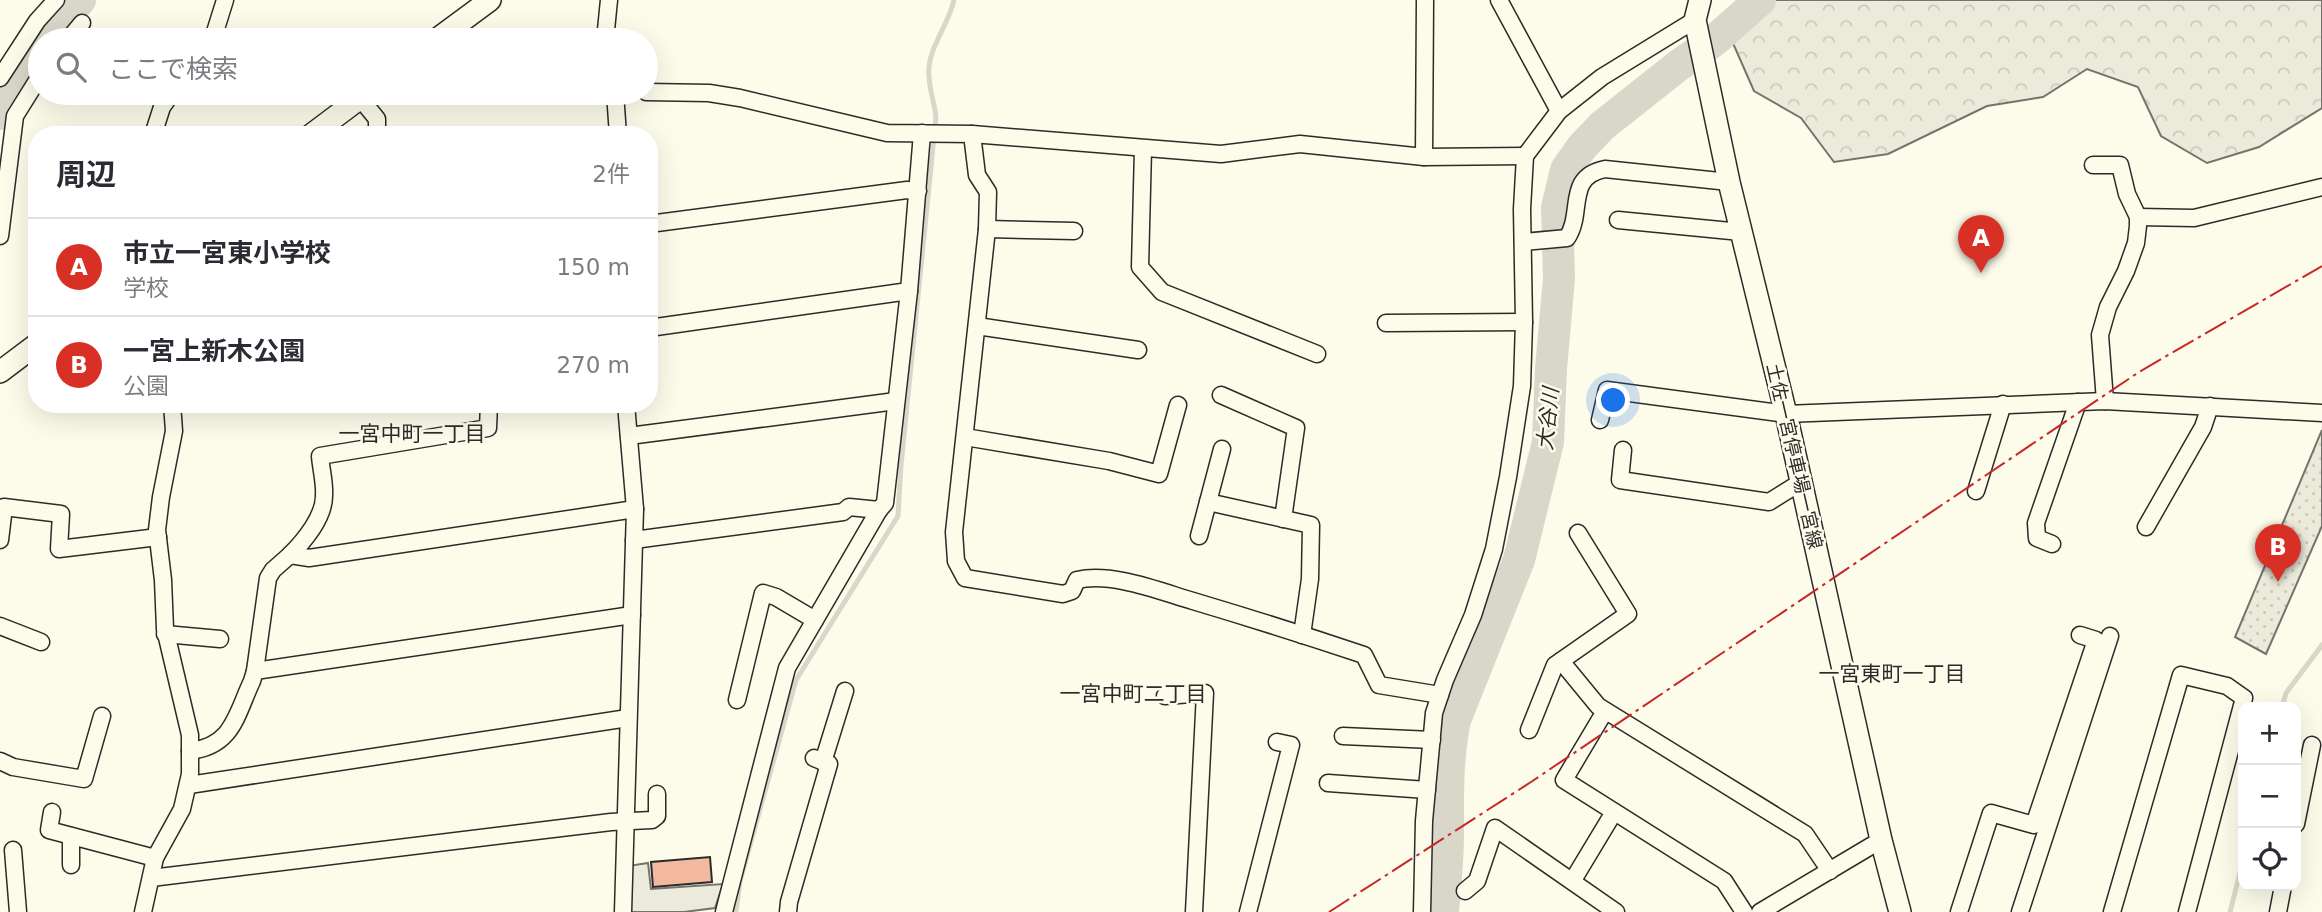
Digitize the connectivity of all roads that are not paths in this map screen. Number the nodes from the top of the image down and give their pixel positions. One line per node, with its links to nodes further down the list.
1 (56, 0): 10 (street)
2 (225, 0): 12 (street)
3 (490, 0): 7 (main road)
4 (609, 0): 14 (street)
5 (1425, 0): 32 (street)
6 (1499, 0): 23 (street)
7 (467, 7): 13 (main road)
8 (1697, 14): 23 (street); 34 (main road, 土佐一宮停車場一宮線)
9 (82, 23): 11 (street)
10 (32, 28)
11 (78, 28)
12 (216, 28)
13 (447, 28)
14 (606, 28)
15 (28, 35): 16 (street)
16 (0, 78)
17 (658, 92): 28 (street)
18 (28, 95): 43 (street)
19 (163, 105): 24 (street)
20 (351, 105): 25 (main road)
21 (368, 105): 26 (street)
22 (616, 105): 27 (street)
23 (1559, 111): 31 (street)
24 (156, 126)
25 (323, 126)
26 (377, 126)
27 (617, 126)
28 (930, 133): 29 (street); 36 (street)
29 (972, 134): 30 (street); 40 (street)
30 (1143, 149): 32 (street); 52 (street)
31 (1525, 156): 32 (street); 44 (street)
32 (1424, 157)
33 (2093, 164): 37 (street)
34 (1729, 182): 42 (main road, 土佐一宮停車場一宮線); 44 (street)
35 (2322, 187): 37 (street)
36 (918, 191): 39 (street); 45 (street)
37 (2138, 217): 57 (street)
38 (1618, 220): 42 (street)
39 (658, 223)
40 (987, 229): 41 (street); 48 (street)
41 (1074, 231)
42 (1741, 232): 65 (main road, 土佐一宮停車場一宮線)
43 (0, 236)
44 (1523, 242): 46 (street)
45 (909, 291): 49 (street); 55 (street)
46 (1524, 322): 47 (street); 97 (street)
47 (1386, 323)
48 (977, 326): 50 (street); 68 (street)
49 (658, 327)
50 (1138, 350)
51 (28, 351): 53 (main road)
52 (1317, 354)
53 (0, 372)
54 (1221, 395): 76 (street)
55 (896, 401): 67 (street); 75 (street)
56 (2078, 401): 57 (street); 58 (street); 83 (street)
57 (2105, 401): 60 (street)
58 (2003, 404): 65 (street); 72 (street)
59 (1178, 405): 68 (street)
60 (2210, 406): 64 (street); 77 (street)
61 (173, 413): 80 (street)
62 (489, 413): 84 (street)
63 (627, 413): 67 (street)
64 (2322, 413)
65 (1786, 414): 66 (street); 71 (main road, 土佐一宮停車場一宮線)
66 (1600, 420)
67 (629, 436): 74 (street)
68 (965, 438): 89 (street)
69 (1222, 449): 73 (street)
70 (1623, 450): 71 (street)
71 (1801, 482): 119 (main road, 土佐一宮停車場一宮線)
72 (1976, 491)
73 (1208, 502): 76 (street); 79 (street)
74 (635, 509): 82 (street); 84 (street)
75 (879, 510): 82 (street); 86 (street)
76 (1283, 519): 89 (street)
77 (2146, 527)
78 (1578, 533): 94 (street)
79 (1199, 536)
80 (158, 537): 81 (street); 88 (street)
81 (0, 540)
82 (634, 540): 85 (street)
83 (2052, 544)
84 (290, 555): 95 (street)
85 (632, 615): 95 (street); 102 (street)
86 (815, 620): 99 (street); 131 (street)
87 (0, 626): 93 (street)
88 (165, 634): 92 (street); 108 (street)
89 (1302, 635): 97 (street)
90 (2080, 635): 140 (street)
91 (2109, 636): 141 (street)
92 (220, 639)
93 (41, 642)
94 (1561, 661): 100 (street); 103 (street)
95 (255, 671): 108 (street)
96 (845, 691): 132 (street)
97 (1440, 695): 105 (street)
98 (1165, 696): 133 (street)
99 (737, 700)
100 (1605, 711): 116 (street); 123 (street)
101 (102, 716): 109 (street)
102 (628, 718): 111 (street); 117 (street)
103 (1529, 730)
104 (1343, 736): 105 (street)
105 (1432, 740): 112 (street)
106 (1277, 741): 134 (street)
107 (2312, 745): 114 (street)
108 (190, 751): 111 (street)
109 (0, 761)
110 (1328, 783): 112 (street)
111 (189, 785): 121 (street)
112 (1427, 790): 135 (street)
113 (657, 794): 117 (street)
114 (2301, 799)
115 (52, 812): 118 (street)
116 (1614, 812): 125 (street); 137 (street)
117 (625, 822): 124 (street); 130 (street)
118 (71, 836): 121 (street); 122 (street)
119 (1881, 840): 123 (street); 139 (main road, 土佐一宮停車場一宮線)
120 (13, 850): 128 (street)
121 (155, 858): 124 (street)
122 (71, 865)
123 (1830, 871): 138 (street)
124 (151, 878): 129 (street)
125 (1573, 880): 126 (street); 136 (street)
126 (1465, 891)
127 (2282, 891): 144 (street)
128 (18, 912)
129 (143, 912)
130 (623, 912)
131 (724, 912)
132 (788, 912)
133 (1194, 912)
134 (1248, 912)
135 (1422, 912)
136 (1616, 912)
137 (1744, 912)
138 (1760, 912)
139 (1900, 912)
140 (1959, 912)
141 (2020, 912)
142 (2112, 912): 143 (street)
143 (2187, 912)
144 (2278, 912)

